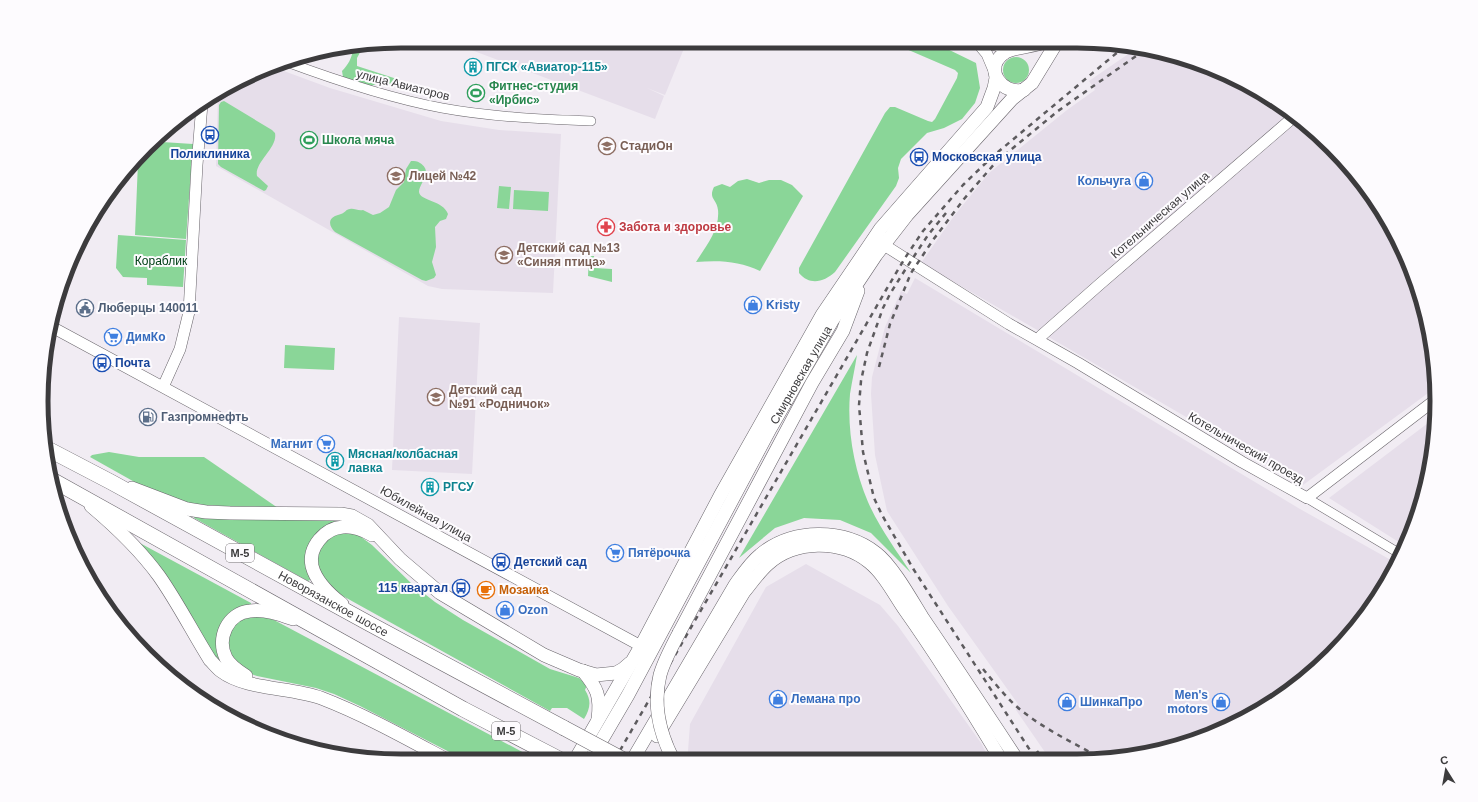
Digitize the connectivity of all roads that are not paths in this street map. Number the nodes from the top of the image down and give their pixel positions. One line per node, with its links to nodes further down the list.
1 (982, 48): 8 (street)
2 (1010, 48): 5 (street)
3 (1019, 48): 5 (main road, Смирновская улица)
4 (1053, 48): 7 (main road, Смирновская улица)
5 (1015, 49): 7 (main road); 8 (main road, Смирновская улица)
6 (294, 65): 12 (street, улица Авиаторов)
7 (1037, 74): 9 (main road, Смирновская улица)
8 (996, 75): 9 (main road); 29 (main road, Смирновская улица)
9 (1024, 90): 13 (main road, Смирновская улица)
10 (202, 110): 19 (street)
11 (1290, 120): 17 (street, Котельническая улица)
12 (591, 121)
13 (884, 244): 14 (main road, Смирновская улица); 15 (street, Котельнический проезд)
14 (868, 267): 33 (main road, Смирновская улица); 42 (main road, bridge)
15 (967, 296): 17 (street, Котельнический проезд); 18 (street, Котельнический проезд)
16 (56, 329): 19 (street, Юбилейная улица)
17 (1041, 336): 18 (street, Котельнический проезд)
18 (1078, 363): 24 (street, Котельнический проезд)
19 (163, 387): 29 (street, Юбилейная улица)
20 (1430, 404): 24 (street)
21 (52, 451): 22 (highway, Новорязанское шоссе / М-5)
22 (111, 482): 25 (main road, М-5); 27 (highway, Новорязанское шоссе / М-5)
23 (58, 483): 28 (highway, М-5); 32 (main road, М-5)
24 (1307, 498): 26 (street, Котельнический проезд)
25 (381, 540): 27 (main road, М-5); 31 (main road, М-5)
26 (1396, 552)
27 (370, 624): 39 (highway, Новорязанское шоссе / М-5, bridge)
28 (313, 625): 32 (main road, М-5); 36 (highway, М-5)
29 (641, 646): 30 (main road, Смирновская улица)
30 (632, 661): 31 (main road, М-5); 33 (main road, Смирновская улица)
31 (583, 671): 34 (main road)
32 (270, 687): 35 (main road, М-5)
33 (622, 692): 34 (main road); 38 (main road)
34 (598, 721): 37 (main road)
35 (436, 754)
36 (550, 754)
37 (579, 754)
38 (593, 754)
39 (611, 754)
40 (636, 754): 44 (main road)
41 (646, 754): 43 (main road)
42 (671, 754)
43 (997, 754)
44 (1013, 754)

